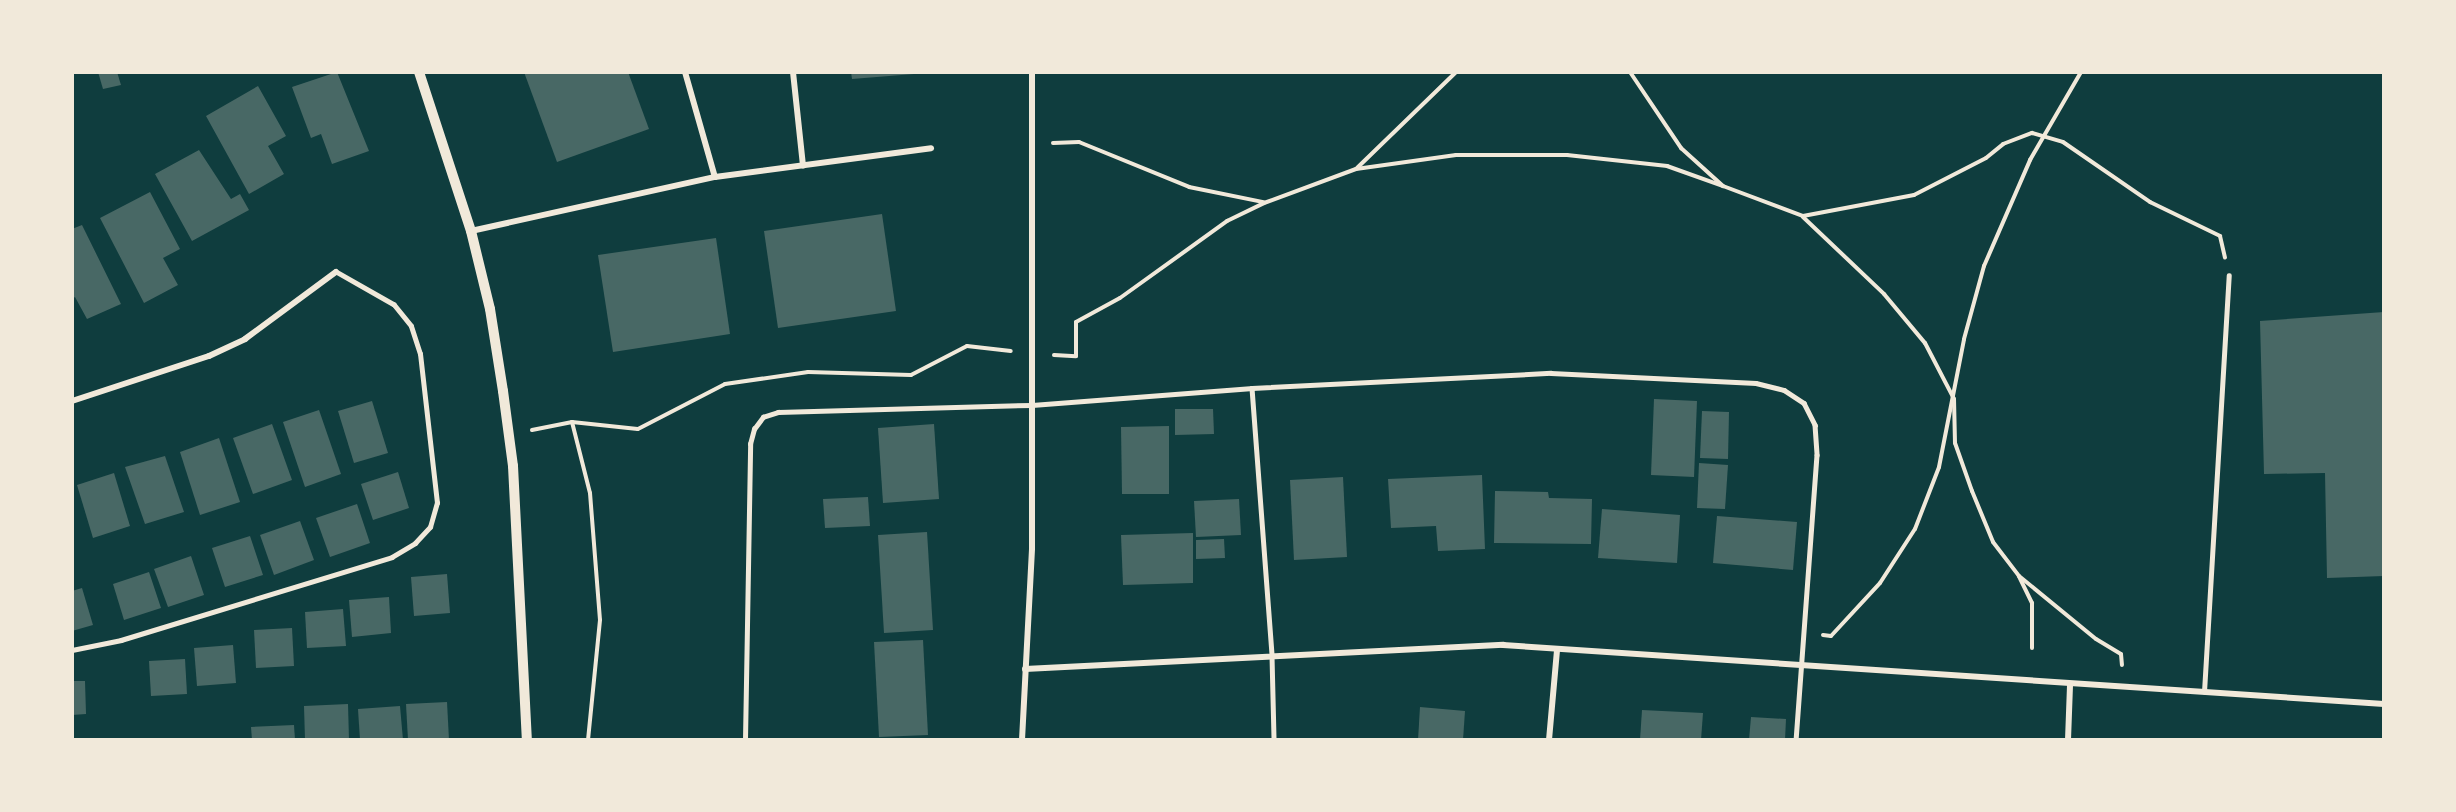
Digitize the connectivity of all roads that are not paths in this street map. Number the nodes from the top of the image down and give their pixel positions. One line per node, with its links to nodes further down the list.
1 (419, 72): 8 (street)
2 (685, 72): 7 (street)
3 (793, 72): 6 (street)
4 (1032, 72): 13 (street)
5 (931, 148): 6 (street)
6 (803, 165): 7 (street)
7 (715, 177): 8 (street)
8 (471, 231): 22 (street)
9 (336, 272): 12 (street); 14 (lane)
10 (2229, 276): 20 (lane)
11 (1252, 388): 13 (lane); 16 (lane); 17 (lane)
12 (72, 401)
13 (1032, 405): 18 (street); 23 (lane)
14 (72, 650)
15 (1557, 650): 16 (street); 17 (street); 26 (street)
16 (1272, 656): 18 (street); 25 (lane)
17 (1803, 665): 19 (street); 27 (lane)
18 (1025, 669): 24 (street)
19 (2070, 684): 20 (street); 28 (street)
20 (2204, 692): 21 (street)
21 (2384, 704)
22 (527, 740)
23 (745, 740)
24 (1022, 740)
25 (1274, 740)
26 (1549, 740)
27 (1797, 740)
28 (2068, 740)

